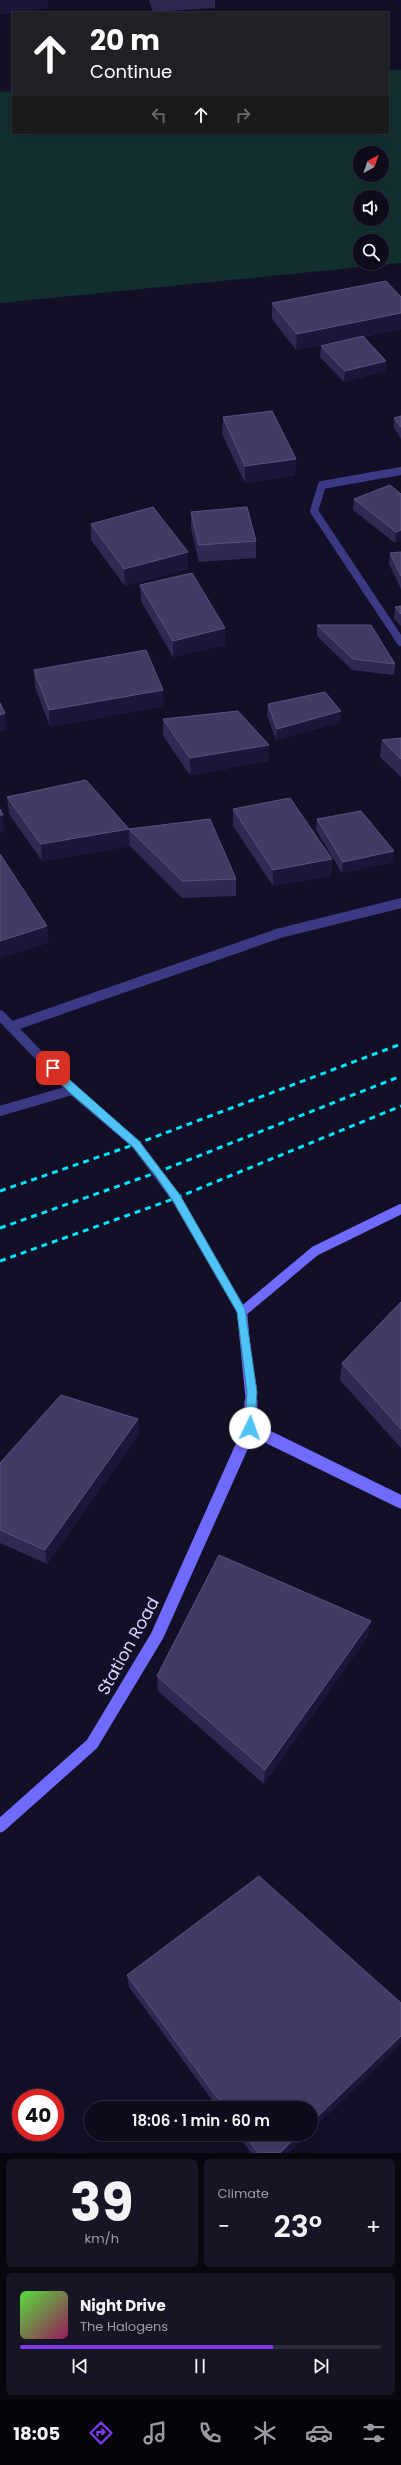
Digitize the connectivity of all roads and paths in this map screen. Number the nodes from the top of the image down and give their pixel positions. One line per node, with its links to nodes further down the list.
1 (401, 471): 2 (street)
2 (401, 642)
3 (401, 903): 5 (street)
4 (0, 1015): 5 (street)
5 (13, 1026): 6 (street)
6 (72, 1090): 7 (street); 9 (street)
7 (0, 1111)
8 (401, 1209): 9 (street)
9 (242, 1312): 10 (street)
10 (250, 1428): 11 (street); 12 (street, Station Road)
11 (401, 1502)
12 (0, 1826)

